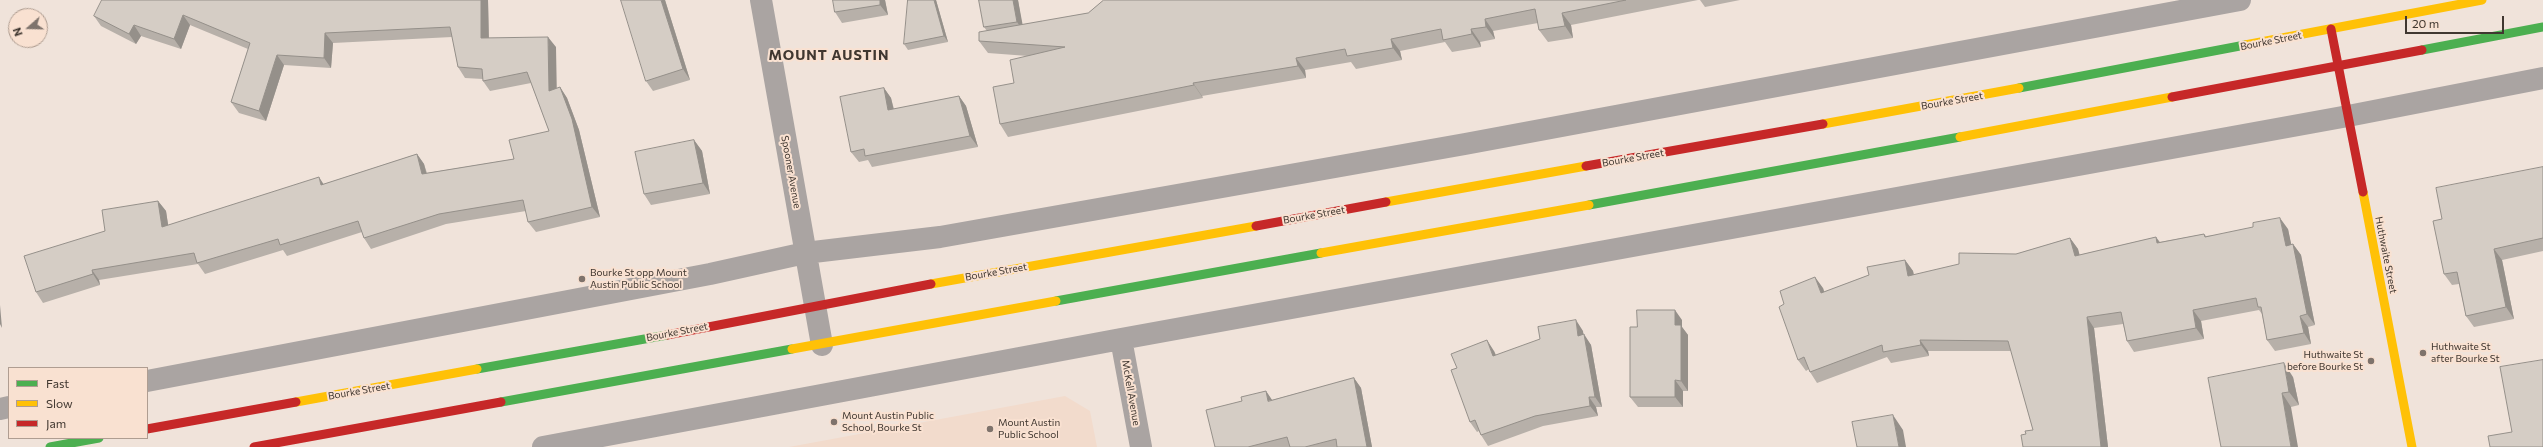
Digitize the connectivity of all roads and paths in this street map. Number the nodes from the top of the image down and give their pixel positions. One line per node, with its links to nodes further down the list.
1 (761, 0): 9 (street, Spooner Avenue)
2 (2240, 0): 9 (street)
3 (2482, 0): 5 (main road, Bourke Street)
4 (2543, 27): 6 (main road)
5 (2331, 29): 6 (main road, Huthwaite Street); 10 (main road, Bourke Street)
6 (2338, 67): 8 (main road, Huthwaite Street); 12 (main road)
7 (2543, 78): 8 (street)
8 (2348, 116): 11 (street); 20 (main road, Huthwaite Street)
9 (805, 253): 10 (street, Spooner Avenue); 13 (street)
10 (816, 305): 12 (street, Spooner Avenue); 14 (main road, Bourke Street)
11 (1121, 339): 18 (street); 19 (street, McKell Avenue)
12 (822, 345): 17 (main road)
13 (148, 381)
14 (148, 429)
15 (94, 439): 16 (main road)
16 (50, 447)
17 (254, 447)
18 (543, 447)
19 (1141, 447)
20 (2412, 447)

